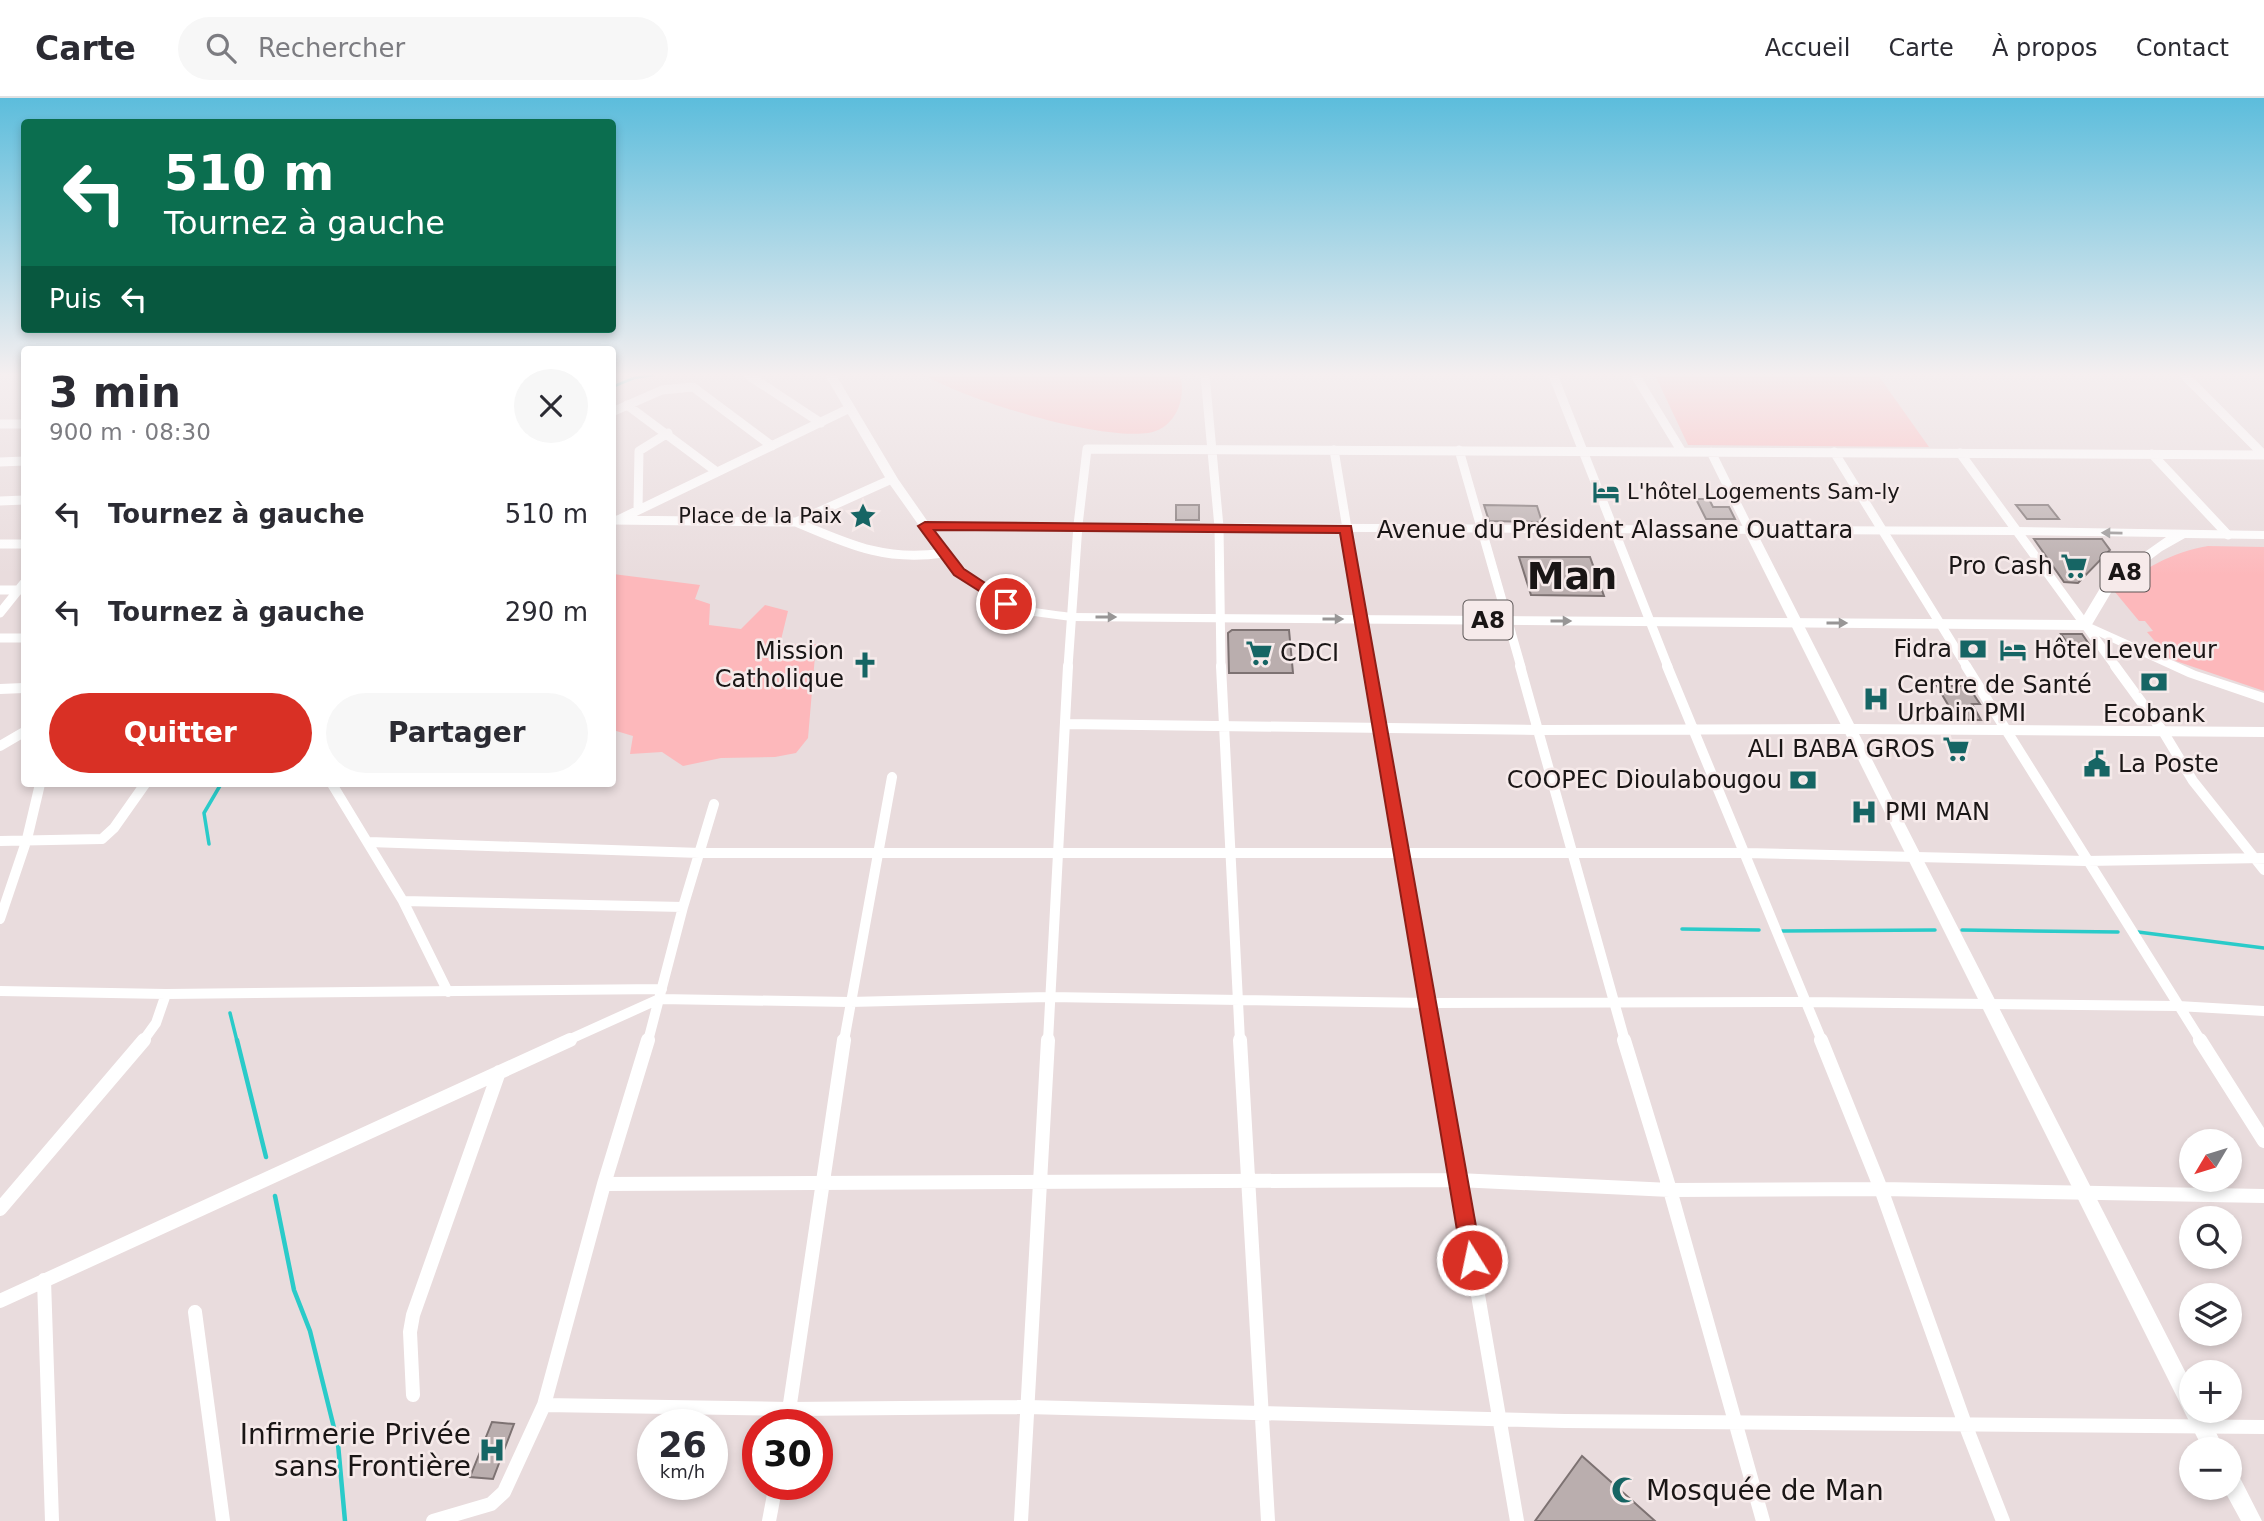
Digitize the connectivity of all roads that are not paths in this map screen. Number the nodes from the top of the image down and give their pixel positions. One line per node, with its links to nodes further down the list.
1 (654, 441): 27 (street)
2 (679, 441): 23 (street)
3 (766, 441): 10 (street)
4 (782, 441): 10 (street)
5 (869, 441): 24 (main road, A8)
6 (1212, 441): 11 (street)
7 (1579, 441): 14 (street)
8 (1675, 441): 15 (street)
9 (2259, 444): 20 (street)
10 (772, 446): 23 (street)
11 (1213, 448): 12 (street); 30 (street); 32 (street)
12 (1334, 450): 13 (street); 33 (street)
13 (1459, 450): 14 (street); 34 (street)
14 (1583, 451): 15 (street); 35 (street)
15 (1682, 452): 16 (street)
16 (1711, 452): 17 (street); 36 (street)
17 (1834, 453): 18 (street); 37 (street)
18 (1959, 453): 19 (street); 38 (street)
19 (2152, 454): 20 (street); 40 (street)
20 (2264, 455)
21 (21, 461): 22 (street)
22 (0, 462)
23 (717, 472): 27 (street)
24 (892, 480): 29 (street); 31 (main road, A8)
25 (21, 500): 26 (street)
26 (0, 501)
27 (638, 509): 28 (street)
28 (616, 520): 29 (street)
29 (796, 522): 44 (street)
30 (1078, 525): 31 (main road, Avenue du Président Alassane Ouattara / A8); 32 (main road, Avenue du Président Alassane Ouattara / A8); 49 (street)
31 (925, 526): 44 (main road, A8)
32 (1219, 527): 33 (main road, Avenue du Président Alassane Ouattara / A8); 50 (street)
33 (1346, 529): 34 (main road, Avenue du Président Alassane Ouattara / A8); 51 (street)
34 (1483, 530): 35 (main road, Avenue du Président Alassane Ouattara / A8); 52 (street)
35 (1614, 531): 36 (main road, Avenue du Président Alassane Ouattara / A8); 53 (street)
36 (1750, 531): 37 (main road, Avenue du Président Alassane Ouattara / A8); 54 (main road)
37 (1881, 531): 38 (main road, Avenue du Président Alassane Ouattara / A8); 55 (street)
38 (2016, 531): 39 (main road, Avenue du Président Alassane Ouattara / A8, one-way to 38); 56 (street)
39 (2180, 535): 40 (main road, Avenue du Président Alassane Ouattara / A8); 56 (main road, A8)
40 (2228, 535): 41 (main road, Avenue du Président Alassane Ouattara / A8)
41 (2264, 535)
42 (0, 544): 43 (street)
43 (21, 544)
44 (943, 553): 49 (main road, A8)
45 (21, 587): 47 (street)
46 (21, 589): 48 (street)
47 (0, 590)
48 (0, 613)
49 (1071, 617): 50 (main road, A8, one-way to 50); 62 (street)
50 (1222, 618): 51 (main road, A8, one-way to 51); 63 (street)
51 (1362, 619): 52 (main road, A8); 64 (street)
52 (1508, 620): 53 (main road, A8, one-way to 53); 66 (street)
53 (1650, 622): 54 (main road, A8); 68 (street)
54 (1796, 623): 55 (main road, A8, one-way to 55); 65 (main road)
55 (1942, 624): 56 (main road, A8); 67 (street)
56 (2085, 625): 61 (main road); 70 (street)
57 (0, 638): 58 (street)
58 (21, 638)
59 (21, 688): 60 (street)
60 (0, 689)
61 (2264, 698)
62 (1065, 724): 63 (street); 81 (street)
63 (1222, 724): 64 (street); 82 (street)
64 (1381, 729): 66 (street); 83 (street)
65 (1848, 729): 67 (main road); 68 (street); 88 (main road)
66 (1538, 730): 68 (street); 84 (street)
67 (2007, 730): 70 (main road); 90 (street)
68 (1693, 731): 86 (street)
69 (2264, 732): 70 (main road)
70 (2164, 733): 89 (street)
71 (21, 734): 72 (street)
72 (0, 746)
73 (892, 777): 87 (street)
74 (39, 787): 78 (street)
75 (143, 787): 78 (street)
76 (334, 787): 80 (street)
77 (715, 804): 85 (street)
78 (27, 839): 79 (street); 94 (street)
79 (0, 841)
80 (369, 842): 85 (street); 92 (street)
81 (1057, 851): 82 (street); 87 (street); 99 (street)
82 (1230, 851): 83 (street); 100 (street)
83 (1402, 852): 84 (street); 103 (street)
84 (1572, 852): 86 (street); 104 (street)
85 (700, 853): 87 (street); 93 (street)
86 (1746, 853): 88 (street); 102 (street)
87 (878, 854): 101 (street)
88 (1913, 856): 90 (street); 105 (main road)
89 (2260, 859): 90 (street); 91 (street)
90 (2086, 862): 106 (street)
91 (2264, 870)
92 (403, 901): 93 (street); 96 (street)
93 (682, 907): 98 (street)
94 (0, 919)
95 (0, 992): 97 (street)
96 (448, 992): 97 (street); 98 (street)
97 (166, 994): 119 (street)
98 (661, 994): 101 (street); 108 (street); 114 (street)
99 (1049, 997): 100 (street); 101 (street); 112 (street)
100 (1238, 999): 103 (street); 110 (street)
101 (850, 1002): 113 (street)
102 (1804, 1002): 104 (street); 105 (street); 115 (street)
103 (1428, 1003): 104 (street); 111 (street)
104 (1613, 1003): 116 (street)
105 (1990, 1005): 106 (street); 117 (main road)
106 (2178, 1006): 107 (street); 109 (street)
107 (2264, 1010)
108 (499, 1072): 120 (street); 124 (street)
109 (2264, 1141)
110 (1247, 1180): 111 (street); 112 (street); 128 (street)
111 (1458, 1180): 116 (street); 132 (street)
112 (1040, 1182): 113 (street); 126 (street)
113 (825, 1183): 114 (street); 127 (street)
114 (604, 1184): 125 (street)
115 (1881, 1189): 116 (street); 117 (street); 135 (street)
116 (1670, 1190): 133 (street)
117 (2087, 1193): 118 (street); 123 (main road)
118 (2264, 1196)
119 (0, 1209)
120 (44, 1280): 121 (street); 139 (street)
121 (0, 1301)
122 (195, 1312): 140 (street)
123 (2179, 1380)
124 (413, 1395)
125 (544, 1405): 129 (street); 141 (street)
126 (1027, 1407): 128 (street); 130 (street); 143 (street)
127 (789, 1409)
128 (1263, 1413): 132 (street); 144 (street)
129 (742, 1415)
130 (833, 1415)
131 (2179, 1418): 135 (street)
132 (1500, 1419): 133 (street); 145 (street)
133 (1735, 1420): 135 (street); 146 (street)
134 (2235, 1423): 136 (street)
135 (1965, 1424): 147 (street)
136 (2264, 1427)
137 (773, 1500): 142 (street)
138 (2241, 1500): 148 (main road)
139 (52, 1521)
140 (223, 1521)
141 (433, 1521)
142 (769, 1521)
143 (1021, 1521)
144 (1268, 1521)
145 (1517, 1521)
146 (1763, 1521)
147 (2003, 1521)
148 (2252, 1521)

